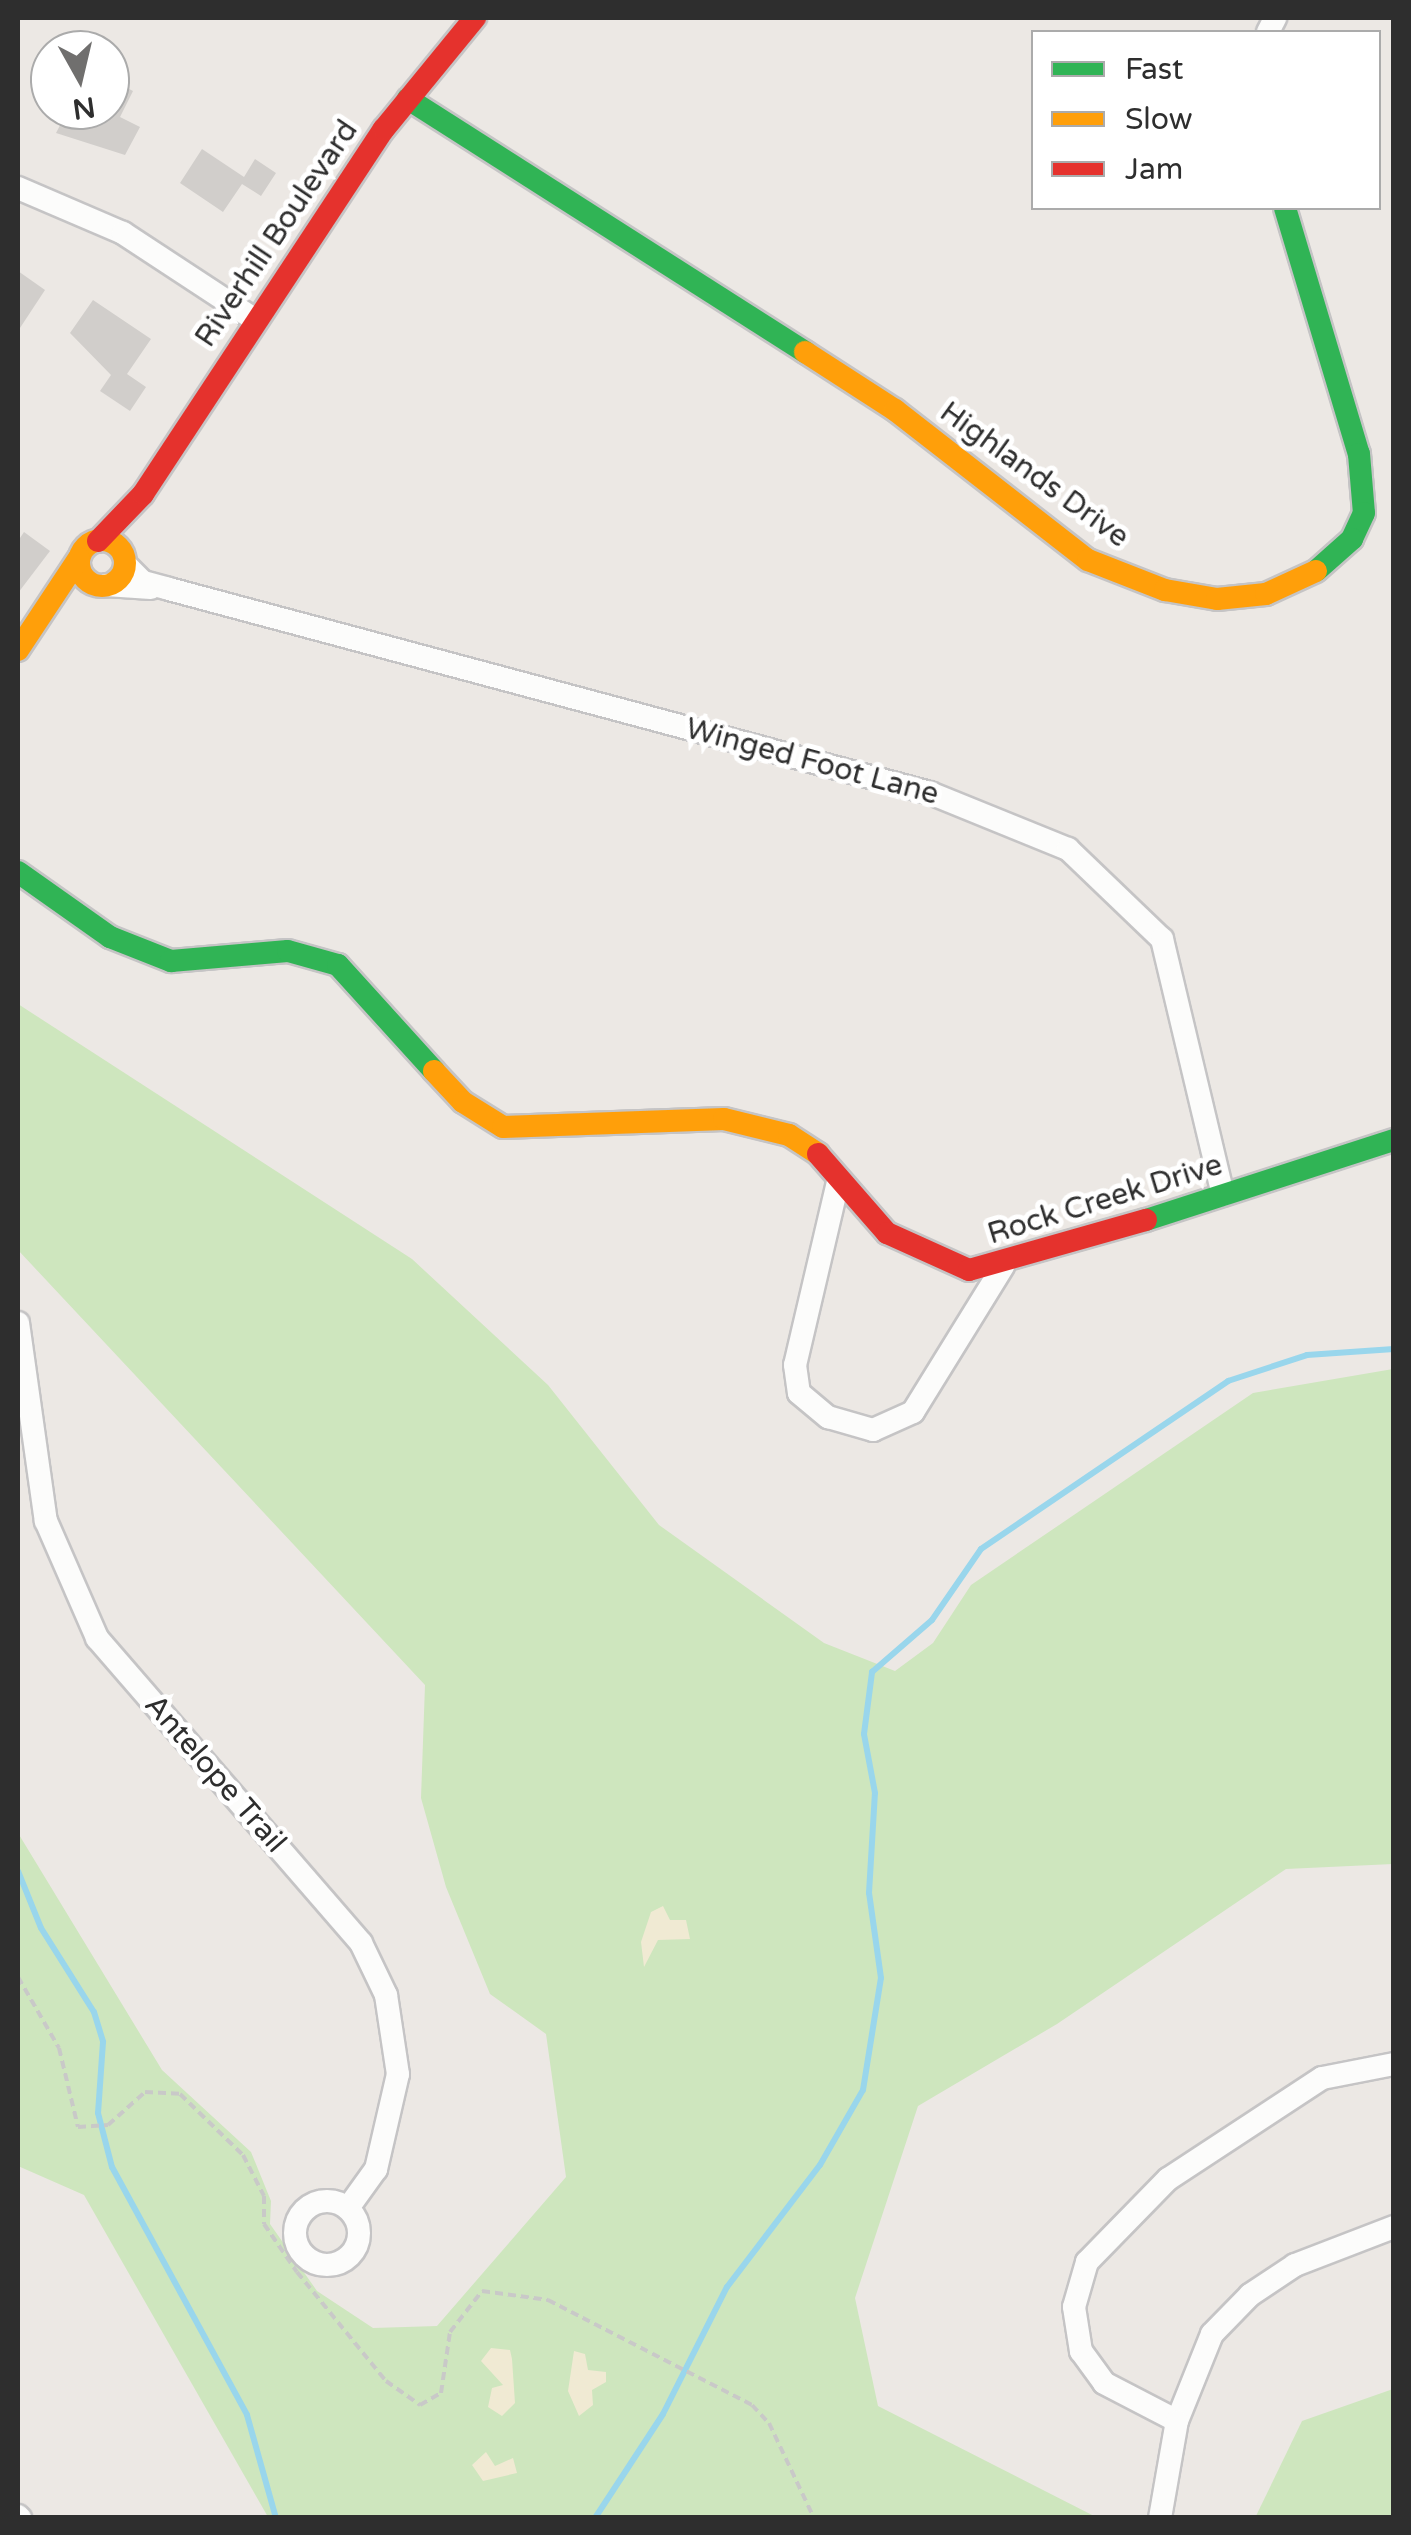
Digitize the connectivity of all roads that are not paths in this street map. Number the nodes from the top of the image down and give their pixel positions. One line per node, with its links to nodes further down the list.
1 (475, 18): 2 (street, Riverhill Boulevard)
2 (408, 99): 4 (street, Highlands Drive); 5 (street, Riverhill Boulevard)
3 (18, 188): 5 (street)
4 (1286, 210)
5 (254, 320): 6 (street, Riverhill Boulevard)
6 (143, 494): 7 (street, Riverhill Boulevard); 9 (street, Riverhill Boulevard)
7 (98, 540): 8 (street, Riverhill Boulevard); 9 (street)
8 (80, 558): 10 (street); 12 (street, Riverhill Boulevard)
9 (124, 559): 10 (street, Riverhill Boulevard); 11 (street, Winged Foot Lane)
10 (102, 585): 11 (street, Winged Foot Lane); 12 (street, Riverhill Boulevard)
11 (169, 589): 17 (street, Winged Foot Lane)
12 (47, 613): 13 (street, Riverhill Boulevard)
13 (18, 650)
14 (18, 872): 16 (street, Rock Creek Drive)
15 (1394, 1140): 17 (street, Rock Creek Drive)
16 (838, 1182): 18 (street, Rock Creek Drive); 18 (street)
17 (1223, 1195): 18 (street, Rock Creek Drive)
18 (1003, 1266)
19 (18, 1323): 21 (street, Antelope Trail)
20 (1394, 2064): 23 (street)
21 (348, 2208)
22 (1394, 2227): 23 (street)
23 (1177, 2421): 24 (street)
24 (1160, 2518)

